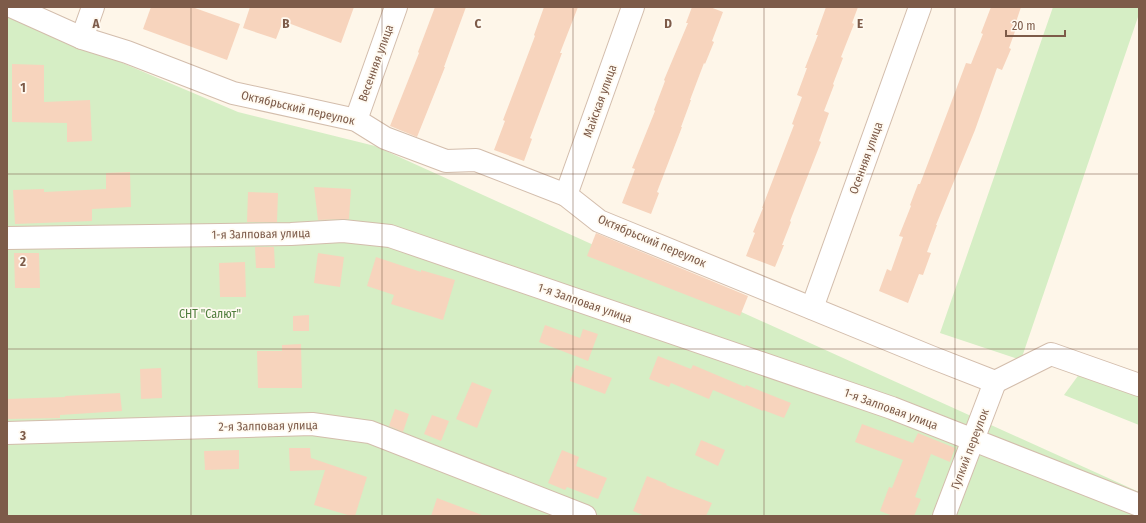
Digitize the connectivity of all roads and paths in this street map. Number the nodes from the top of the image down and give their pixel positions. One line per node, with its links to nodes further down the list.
1 (13, 7): 6 (street, Октябрьский переулок)
2 (92, 7): 6 (street)
3 (396, 7): 7 (street, Весенняя улица)
4 (633, 7): 8 (street, Майская улица)
5 (920, 7): 10 (street, Осенняя улица)
6 (82, 38): 7 (street, Октябрьский переулок)
7 (356, 120): 8 (street, Октябрьский переулок)
8 (566, 195): 10 (street, Октябрьский переулок)
9 (7, 238): 14 (street, 1-я Залповая улица)
10 (812, 308): 11 (street, Октябрьский переулок)
11 (995, 382): 12 (street); 14 (street, Гулкий переулок)
12 (1139, 386)
13 (7, 433): 16 (street, 2-я Залповая улица)
14 (973, 440): 15 (street, 1-я Залповая улица); 17 (street, Гулкий переулок)
15 (1139, 505)
16 (585, 516)
17 (944, 516)

